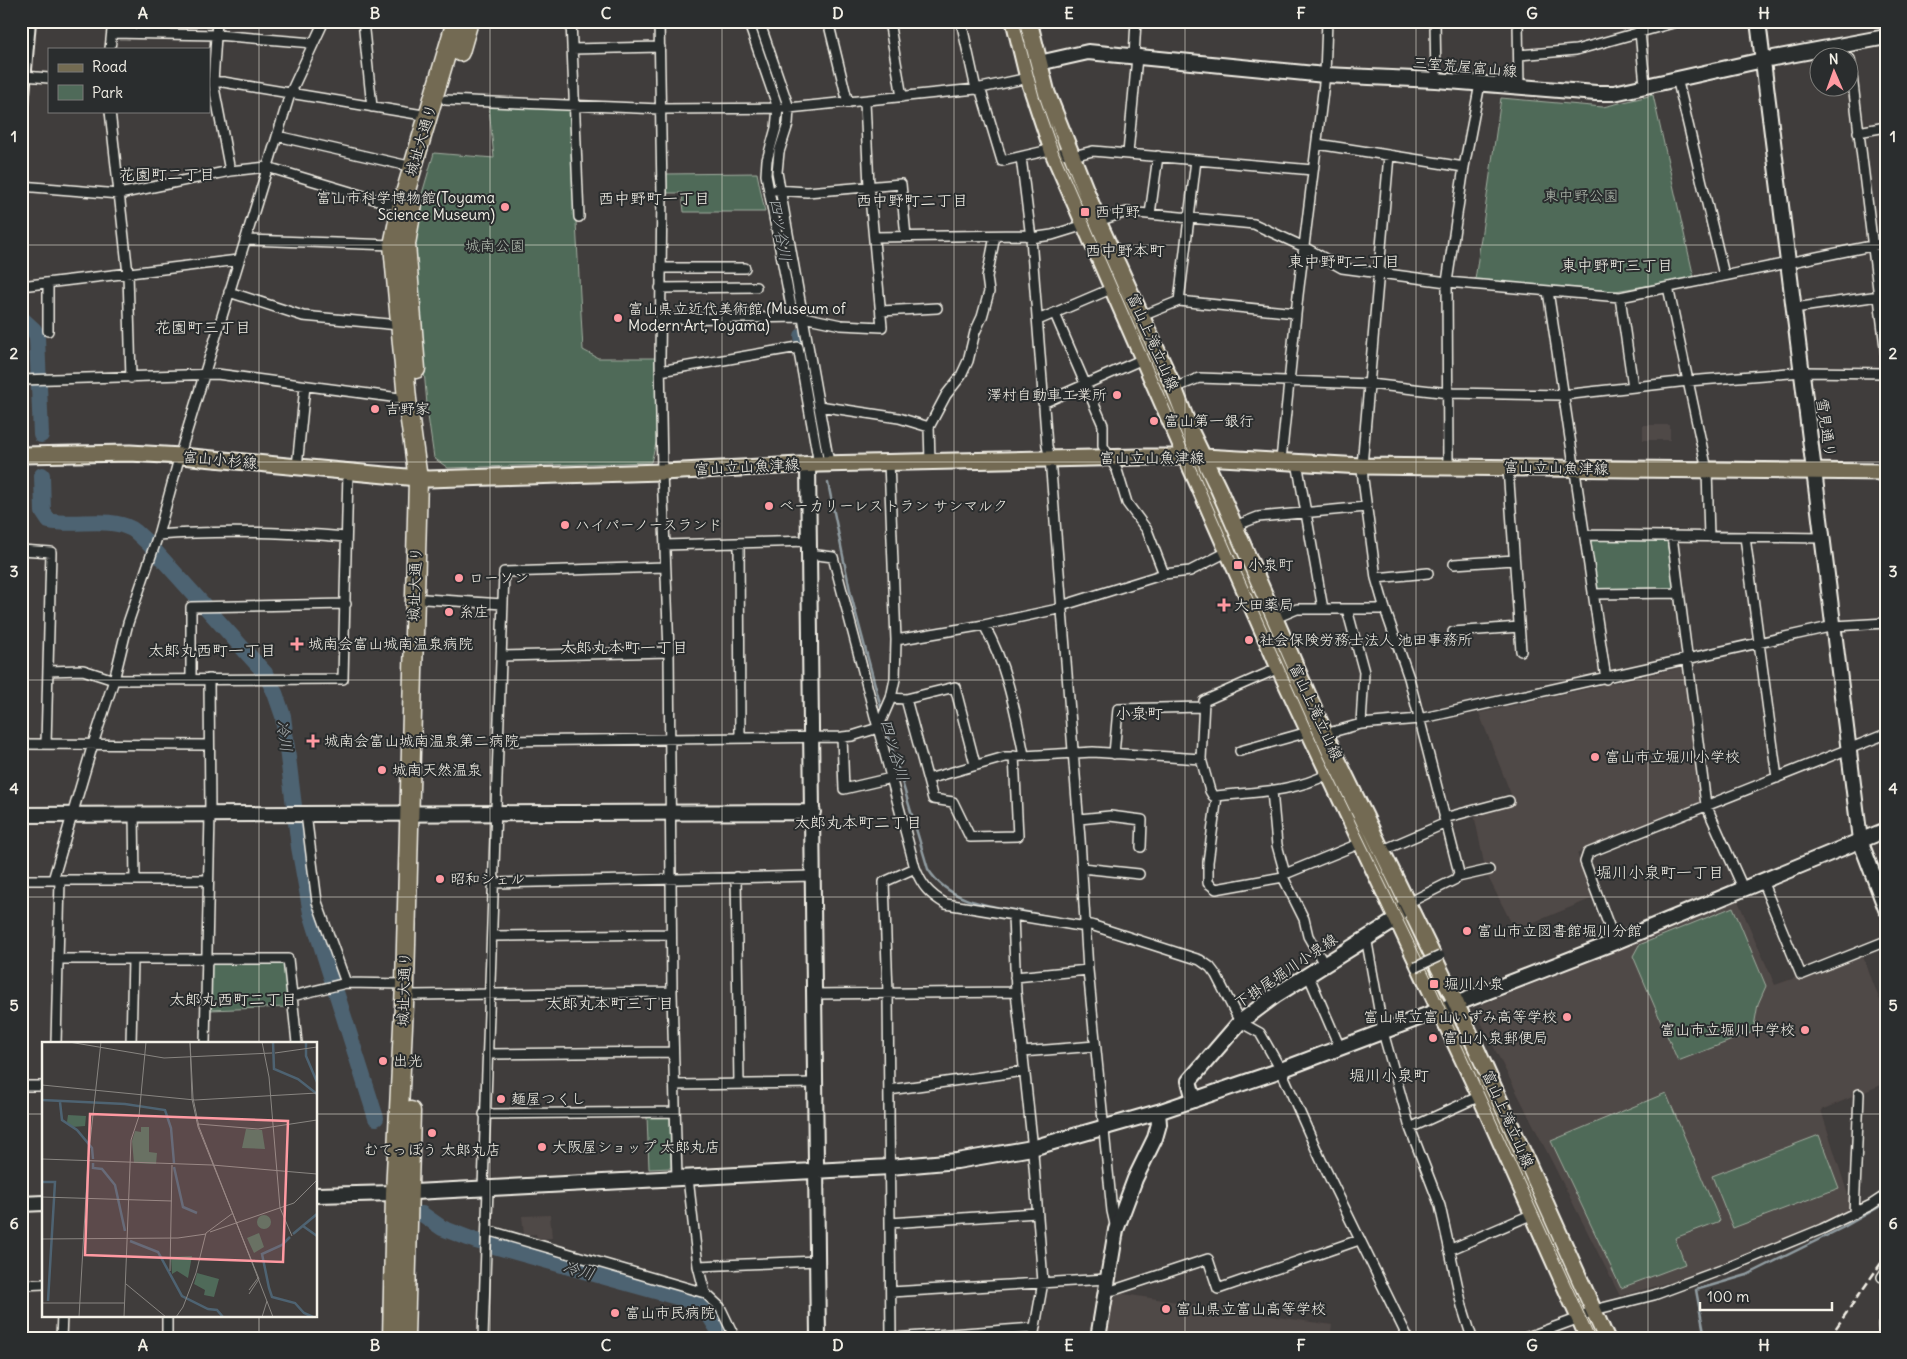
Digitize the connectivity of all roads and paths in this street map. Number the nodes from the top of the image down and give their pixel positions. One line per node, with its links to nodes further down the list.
1 (28, 21): 39 (street)
2 (113, 21): 25 (street)
3 (218, 21): 26 (street)
4 (324, 21): 29 (street)
5 (363, 21): 57 (street)
6 (456, 21): 62 (highway, 城址大通り)
7 (469, 21): 52 (highway, 城址大通り)
8 (571, 21): 33 (street)
9 (659, 21): 30 (street)
10 (748, 21): 58 (street)
11 (760, 21): 59 (street)
12 (828, 21): 55 (street)
13 (889, 21): 50 (street)
14 (961, 21): 48 (street)
15 (1014, 21): 41 (main road, 富山上滝立山線)
16 (1028, 21): 37 (main road, 富山上滝立山線)
17 (1136, 21): 35 (street)
18 (1327, 21): 38 (street)
19 (1435, 21): 43 (street)
20 (1518, 21): 34 (street)
21 (1638, 21): 24 (street)
22 (1680, 21): 24 (street)
23 (1758, 21): 36 (street, 雪見通り)
24 (1640, 32): 34 (street); 46 (street)
25 (112, 33): 26 (street); 31 (street)
26 (217, 35): 29 (street); 44 (street)
27 (1886, 37): 28 (street, 三室荒屋富山線)
28 (1848, 43): 32 (street); 36 (street, 三室荒屋富山線)
29 (313, 44): 49 (street)
30 (660, 47): 33 (street); 60 (street)
31 (110, 48)
32 (1848, 48)
33 (572, 49): 54 (street)
34 (1519, 55): 47 (street)
35 (1135, 57): 37 (street, 三室荒屋富山線); 38 (street, 三室荒屋富山線); 68 (street)
36 (1762, 60): 42 (street, 三室荒屋富山線); 99 (street, 雪見通り)
37 (1039, 63): 69 (main road, 富山上滝立山線)
38 (1325, 75): 43 (street, 三室荒屋富山線); 66 (street)
39 (24, 76): 40 (street); 56 (street)
40 (48, 78)
41 (1028, 78): 48 (street); 67 (main road, 富山上滝立山線)
42 (1677, 78): 46 (street, 三室荒屋富山線); 104 (street)
43 (1436, 80): 45 (street, 三室荒屋富山線)
44 (211, 82): 49 (street); 78 (street)
45 (1480, 84): 47 (street, 三室荒屋富山線); 76 (street)
46 (1645, 85): 47 (street, 三室荒屋富山線)
47 (1519, 88)
48 (976, 89): 50 (street); 72 (street)
49 (290, 94): 57 (street); 65 (street)
50 (902, 97): 53 (street)
51 (1854, 98): 64 (street)
52 (446, 100): 54 (street); 172 (highway, 城址大通り)
53 (864, 102): 55 (street); 80 (street)
54 (573, 104): 60 (street); 86 (street)
55 (848, 104): 59 (street)
56 (21, 106)
57 (372, 107): 62 (street)
58 (778, 108): 59 (street); 60 (street); 81 (street)
59 (789, 108): 82 (street)
60 (660, 109): 100 (street)
61 (110, 112): 83 (street)
62 (429, 116): 75 (highway, 城址大通り)
63 (1886, 127): 64 (street)
64 (1858, 132): 96 (street)
65 (277, 136): 74 (street); 75 (street)
66 (1317, 144): 70 (street); 77 (street)
67 (1053, 153): 69 (street); 72 (street); 88 (main road, 富山上滝立山線)
68 (1128, 153): 69 (street); 71 (street)
69 (1070, 154): 88 (main road, 富山上滝立山線)
70 (1389, 155): 76 (street); 102 (street)
71 (1158, 156): 73 (street); 85 (street)
72 (1021, 157): 92 (street)
73 (1196, 160): 77 (street); 87 (street)
74 (267, 167): 78 (street); 84 (street); 93 (street)
75 (414, 167): 84 (highway, 城址大通り)
76 (1464, 167): 105 (street)
77 (1313, 170): 97 (street)
78 (230, 171): 83 (street)
79 (21, 186): 83 (street)
80 (869, 186): 82 (street); 90 (street); 91 (street)
81 (769, 188): 82 (street); 124 (street)
82 (780, 190): 125 (street)
83 (119, 194): 103 (street)
84 (401, 207): 95 (highway, 城址大通り)
85 (1150, 214): 87 (street); 88 (street)
86 (579, 218)
87 (1187, 218): 97 (street); 116 (street)
88 (1091, 223): 92 (street); 111 (main road, 富山上滝立山線); 123 (main road, 富山上滝立山線)
89 (995, 236): 91 (street); 92 (street); 150 (street)
90 (874, 237): 91 (street); 120 (street)
91 (906, 238)
92 (1031, 238): 127 (street)
93 (245, 240): 95 (street); 98 (street)
94 (1886, 243): 96 (street)
95 (393, 245): 128 (highway, 城址大通り)
96 (1872, 246): 99 (street); 114 (street)
97 (1304, 247): 102 (street); 121 (street)
98 (238, 260): 103 (street); 113 (street)
99 (1788, 262): 104 (street); 118 (street, 雪見通り)
100 (661, 268): 101 (street); 109 (street)
101 (745, 268)
102 (1379, 272): 105 (street); 141 (street)
103 (128, 274): 106 (street); 136 (street)
104 (1724, 275): 108 (street)
105 (1447, 282): 112 (street); 145 (street)
106 (48, 284): 107 (street); 129 (street)
107 (21, 286)
108 (1668, 287): 115 (street); 138 (street)
109 (660, 288): 110 (street); 126 (street)
110 (756, 288)
111 (1113, 288): 122 (street); 131 (main road, 富山上滝立山線)
112 (1548, 291): 115 (street); 146 (street)
113 (229, 292): 128 (street); 135 (street)
114 (1879, 296): 118 (street); 119 (street)
115 (1620, 297): 143 (street)
116 (1179, 301): 121 (street); 123 (street)
117 (937, 308): 120 (street)
118 (1794, 308): 133 (street, 雪見通り)
119 (1883, 308): 130 (street)
120 (881, 310): 125 (street)
121 (1296, 313): 139 (street)
122 (1055, 314): 127 (street); 140 (street)
123 (1142, 316): 144 (main road, 富山上滝立山線)
124 (793, 317): 125 (street); 126 (street)
125 (803, 317): 149 (street)
126 (660, 319): 132 (street)
127 (1038, 320): 148 (street)
128 (399, 325): 147 (highway, 城址大通り)
129 (48, 331)
130 (1886, 355)
131 (1143, 359): 140 (street); 154 (main road, 富山上滝立山線)
132 (660, 371): 161 (street); 170 (street)
133 (1802, 372): 134 (street); 138 (street); 168 (street, 雪見通り)
134 (1886, 372)
135 (204, 374): 136 (street); 142 (street); 152 (street)
136 (131, 378): 137 (street)
137 (21, 380)
138 (1688, 380): 143 (street); 167 (street)
139 (1290, 381): 141 (street); 144 (street); 157 (street)
140 (1085, 384): 148 (street); 153 (street)
141 (1370, 384): 145 (street); 162 (street)
142 (306, 386): 147 (street); 164 (street)
143 (1633, 387): 146 (street)
144 (1174, 388): 155 (main road, 富山上滝立山線)
145 (1448, 392): 146 (street); 163 (street)
146 (1563, 394): 166 (street)
147 (407, 399): 172 (highway, 城址大通り)
148 (1043, 403): 156 (street)
149 (819, 406): 150 (street); 161 (street)
150 (929, 427): 158 (street)
151 (21, 455): 152 (main road, 富山小杉線)
152 (180, 456): 164 (main road, 富山小杉線); 176 (street)
153 (1108, 457): 154 (main road, 富山立山魚津線); 156 (main road, 富山立山魚津線); 192 (street)
154 (1186, 457): 155 (main road, 富山立山魚津線); 187 (main road, 富山上滝立山線)
155 (1204, 457): 157 (main road, 富山立山魚津線); 175 (main road, 富山上滝立山線)
156 (1050, 458): 158 (main road, 富山立山魚津線); 199 (street)
157 (1281, 460): 160 (main road, 富山立山魚津線)
158 (930, 461): 159 (main road, 富山立山魚津線)
159 (889, 462): 161 (main road, 富山立山魚津線); 209 (street)
160 (1297, 462): 162 (main road, 富山立山魚津線); 174 (street)
161 (818, 464): 170 (main road, 富山立山魚津線); 185 (street)
162 (1362, 466): 163 (main road, 富山立山魚津線); 173 (street)
163 (1448, 466): 165 (main road, 富山立山魚津線)
164 (297, 467): 169 (main road, 富山小杉線)
165 (1508, 468): 166 (main road, 富山立山魚津線); 188 (street)
166 (1575, 469): 167 (main road, 富山立山魚津線); 177 (street)
167 (1707, 470): 168 (main road, 富山立山魚津線); 180 (street)
168 (1815, 470): 171 (main road, 富山立山魚津線); 182 (street, 雪見通り)
169 (348, 472): 172 (main road, 富山小杉線); 178 (street)
170 (662, 472): 172 (main road, 富山立山魚津線); 184 (street)
171 (1886, 472)
172 (423, 479): 196 (highway, 城址大通り); 260 (highway, 城址大通り)
173 (1366, 507): 174 (street); 193 (street)
174 (1305, 513): 175 (street); 200 (street)
175 (1234, 526): 203 (main road, 富山上滝立山線)
176 (158, 535): 178 (street); 220 (street)
177 (1585, 535): 179 (street); 195 (street)
178 (346, 536): 197 (street)
179 (1672, 536): 180 (street); 194 (street)
180 (1709, 537): 181 (street)
181 (1745, 537): 182 (street); 210 (street)
182 (1823, 538): 206 (street, 雪見通り)
183 (739, 543): 184 (street); 185 (street); 230 (street)
184 (665, 545): 190 (street)
185 (809, 548): 226 (street); 231 (street)
186 (21, 550): 216 (street)
187 (1227, 552): 192 (street); 215 (main road, 富山上滝立山線)
188 (1514, 560): 189 (street); 207 (street)
189 (1454, 564)
190 (665, 567): 198 (street); 212 (street)
191 (1428, 573): 193 (street)
192 (1164, 574): 199 (street)
193 (1376, 578): 202 (street)
194 (1678, 593): 195 (street); 214 (street)
195 (1593, 594): 219 (street)
196 (425, 599): 198 (street); 260 (highway, 城址大通り)
197 (346, 604): 217 (street); 218 (street)
198 (502, 604): 213 (street)
199 (1061, 606): 205 (street); 241 (street)
200 (1323, 608): 201 (street); 203 (street)
201 (1347, 609): 202 (street); 225 (street)
202 (1385, 610): 224 (street)
203 (1274, 619): 228 (main road, 富山上滝立山線)
204 (1886, 623): 206 (street)
205 (984, 625): 209 (street); 243 (street)
206 (1834, 626): 210 (street); 239 (street, 雪見通り)
207 (1519, 627): 208 (street); 211 (street)
208 (1453, 632)
209 (896, 640): 221 (street)
210 (1759, 643): 214 (street); 249 (street)
211 (1521, 651)
212 (669, 652): 213 (street); 233 (street)
213 (502, 656): 234 (street)
214 (1686, 660): 219 (street); 254 (street)
215 (1279, 668): 223 (street); 247 (main road, 富山上滝立山線)
216 (48, 671): 220 (street); 236 (street)
217 (191, 679): 218 (street); 220 (street)
218 (209, 679): 238 (street)
219 (1606, 679): 224 (street)
220 (114, 680): 237 (street)
221 (891, 698): 222 (street); 226 (street)
222 (906, 699): 246 (street); 250 (street)
223 (1202, 707): 242 (street); 245 (street)
224 (1419, 719): 225 (street); 265 (street)
225 (1361, 724): 228 (street)
226 (878, 728): 232 (street); 248 (street)
227 (1301, 734): 240 (street)
228 (1325, 734): 270 (main road, 富山上滝立山線)
229 (1886, 734): 239 (street)
230 (740, 737): 231 (street); 233 (street)
231 (812, 737): 232 (street); 255 (street)
232 (842, 737): 248 (street)
233 (669, 738): 234 (street); 262 (street)
234 (499, 741): 261 (street)
235 (21, 744): 236 (street)
236 (46, 744): 237 (street)
237 (93, 744): 238 (street); 256 (street)
238 (209, 744): 258 (street)
239 (1848, 750): 249 (street); 267 (street, 雪見通り)
240 (1240, 751)
241 (1074, 753): 242 (street); 243 (street); 264 (street)
242 (1114, 754): 245 (street)
243 (1024, 755): 244 (street)
244 (1014, 756): 246 (street); 250 (street)
245 (1201, 760): 252 (street)
246 (975, 764): 250 (street)
247 (1328, 774): 251 (street); 268 (main road, 富山上滝立山線)
248 (891, 778): 271 (street)
249 (1777, 778): 254 (street)
250 (928, 779)
251 (1272, 791): 252 (street); 276 (street)
252 (1216, 796): 276 (street)
253 (1509, 801): 265 (street)
254 (1706, 805): 286 (street); 296 (street)
255 (812, 812): 262 (street); 275 (street)
256 (72, 814): 257 (street); 263 (street); 281 (street)
257 (134, 814): 258 (street); 282 (street)
258 (210, 814): 259 (street); 283 (street)
259 (299, 814): 260 (street); 306 (street)
260 (414, 814): 261 (street); 307 (highway, 城址大通り)
261 (496, 814): 262 (street); 285 (street)
262 (670, 814): 279 (street)
263 (21, 815)
264 (1079, 819): 269 (street); 272 (street)
265 (1445, 821): 270 (street); 278 (street)
266 (1886, 830): 267 (street)
267 (1860, 840): 284 (street); 288 (street, 雪見通り)
268 (1361, 843): 276 (street); 290 (main road, 富山上滝立山線)
269 (1141, 847)
270 (1380, 851): 287 (main road, 富山上滝立山線)
271 (915, 868): 289 (street); 310 (street)
272 (1082, 868): 274 (street); 291 (street)
273 (1489, 870): 278 (street)
274 (1139, 874)
275 (814, 876): 277 (street); 312 (street)
276 (1284, 876): 301 (street)
277 (736, 877): 279 (street); 330 (street)
278 (1458, 877): 287 (street)
279 (671, 879): 285 (street); 292 (street)
280 (21, 880): 281 (street)
281 (56, 880): 282 (street); 298 (street)
282 (135, 880): 283 (street)
283 (208, 880): 300 (street)
284 (1762, 881): 286 (street); 295 (street)
285 (494, 883): 293 (street)
286 (1743, 888): 296 (street)
287 (1406, 904): 290 (street, 下掛尾堀川小泉線); 314 (main road, 富山上滝立山線)
288 (1886, 909)
289 (1013, 916): 291 (street); 305 (street)
290 (1396, 917): 294 (street, 下掛尾堀川小泉線); 315 (main road, 富山上滝立山線)
291 (1086, 926): 303 (street); 316 (street)
292 (671, 934): 293 (street); 308 (street)
293 (492, 936): 311 (street)
294 (1366, 938): 301 (street, 下掛尾堀川小泉線); 317 (street)
295 (1886, 941)
296 (1615, 942): 314 (street)
297 (1440, 956): 302 (street, bridge)
298 (59, 959): 299 (street); 318 (street)
299 (133, 959): 300 (street); 319 (street)
300 (206, 959): 313 (street); 320 (street)
301 (1324, 964): 304 (street, 下掛尾堀川小泉線)
302 (1416, 967)
303 (1088, 970): 305 (street); 322 (street)
304 (1308, 974): 316 (street, 下掛尾堀川小泉線); 323 (street)
305 (1015, 977): 309 (street)
306 (346, 983): 307 (street); 313 (street)
307 (409, 990): 311 (street); 348 (highway, 城址大通り)
308 (672, 992): 311 (street); 324 (street)
309 (1016, 992): 310 (street); 325 (street)
310 (888, 993): 312 (street); 334 (street)
311 (489, 994): 326 (street)
312 (814, 994): 329 (street)
313 (292, 996): 321 (street)
314 (1456, 1003): 315 (street); 371 (main road, 富山上滝立山線)
315 (1440, 1010): 317 (street); 336 (main road, 富山上滝立山線)
316 (1240, 1022): 327 (street); 337 (street, 下掛尾堀川小泉線)
317 (1383, 1032): 323 (street); 342 (street)
318 (56, 1042)
319 (131, 1042)
320 (205, 1042)
321 (296, 1042)
322 (1095, 1046): 325 (street); 341 (street)
323 (1340, 1048): 327 (street)
324 (673, 1052): 326 (street); 331 (street)
325 (1022, 1052): 328 (street)
326 (487, 1054): 340 (street)
327 (1281, 1070): 337 (street); 359 (street)
328 (1024, 1072): 334 (street); 343 (street)
329 (816, 1083): 330 (street); 345 (street)
330 (739, 1084): 331 (street)
331 (674, 1085): 338 (street)
332 (21, 1086): 333 (street)
333 (42, 1086)
334 (889, 1090): 344 (street)
335 (1859, 1094): 355 (street)
336 (1480, 1096): 342 (street); 354 (main road, 富山上滝立山線)
337 (1194, 1100): 339 (street)
338 (675, 1112): 340 (street); 346 (street)
339 (1158, 1112): 341 (street); 358 (street)
340 (484, 1114): 347 (street)
341 (1104, 1128): 343 (street); 358 (street)
342 (1410, 1128): 360 (street)
343 (1032, 1148): 344 (street); 353 (street)
344 (890, 1167): 345 (street); 356 (street)
345 (817, 1171): 346 (street); 361 (street)
346 (682, 1178): 347 (street); 362 (street)
347 (486, 1188): 348 (street); 357 (street)
348 (402, 1193): 349 (street); 378 (highway, 城址大通り); 379 (highway, 城址大通り)
349 (318, 1195)
350 (1886, 1195): 355 (street)
351 (42, 1203): 352 (street)
352 (21, 1204)
353 (1037, 1214): 356 (street); 365 (street)
354 (1534, 1214): 360 (street); 371 (main road, 富山上滝立山線)
355 (1854, 1214): 371 (street)
356 (890, 1223): 369 (street)
357 (487, 1230): 370 (street); 380 (street)
358 (1116, 1230): 368 (street)
359 (1359, 1240): 368 (street); 385 (street)
360 (1449, 1250): 386 (street)
361 (818, 1261): 362 (street); 382 (street)
362 (698, 1266): 370 (street)
363 (1886, 1271): 364 (street)
364 (1886, 1277)
365 (1043, 1282): 368 (street); 369 (street); 375 (street)
366 (42, 1284): 367 (street)
367 (21, 1285)
368 (1106, 1285): 384 (street)
369 (891, 1292): 383 (street)
370 (705, 1294): 381 (street)
371 (1587, 1313): 387 (street); 388 (main road, 富山上滝立山線); 389 (main road, 富山上滝立山線)
372 (62, 1316): 376 (street)
373 (167, 1316): 377 (street)
374 (1886, 1325): 390 (street)
375 (1034, 1333): 383 (street)
376 (61, 1338)
377 (167, 1338)
378 (392, 1338)
379 (405, 1338)
380 (482, 1338)
381 (735, 1338)
382 (818, 1338)
383 (892, 1338)
384 (1098, 1338)
385 (1408, 1338)
386 (1472, 1338)
387 (1525, 1338)
388 (1588, 1338)
389 (1606, 1338)
390 (1884, 1338)

